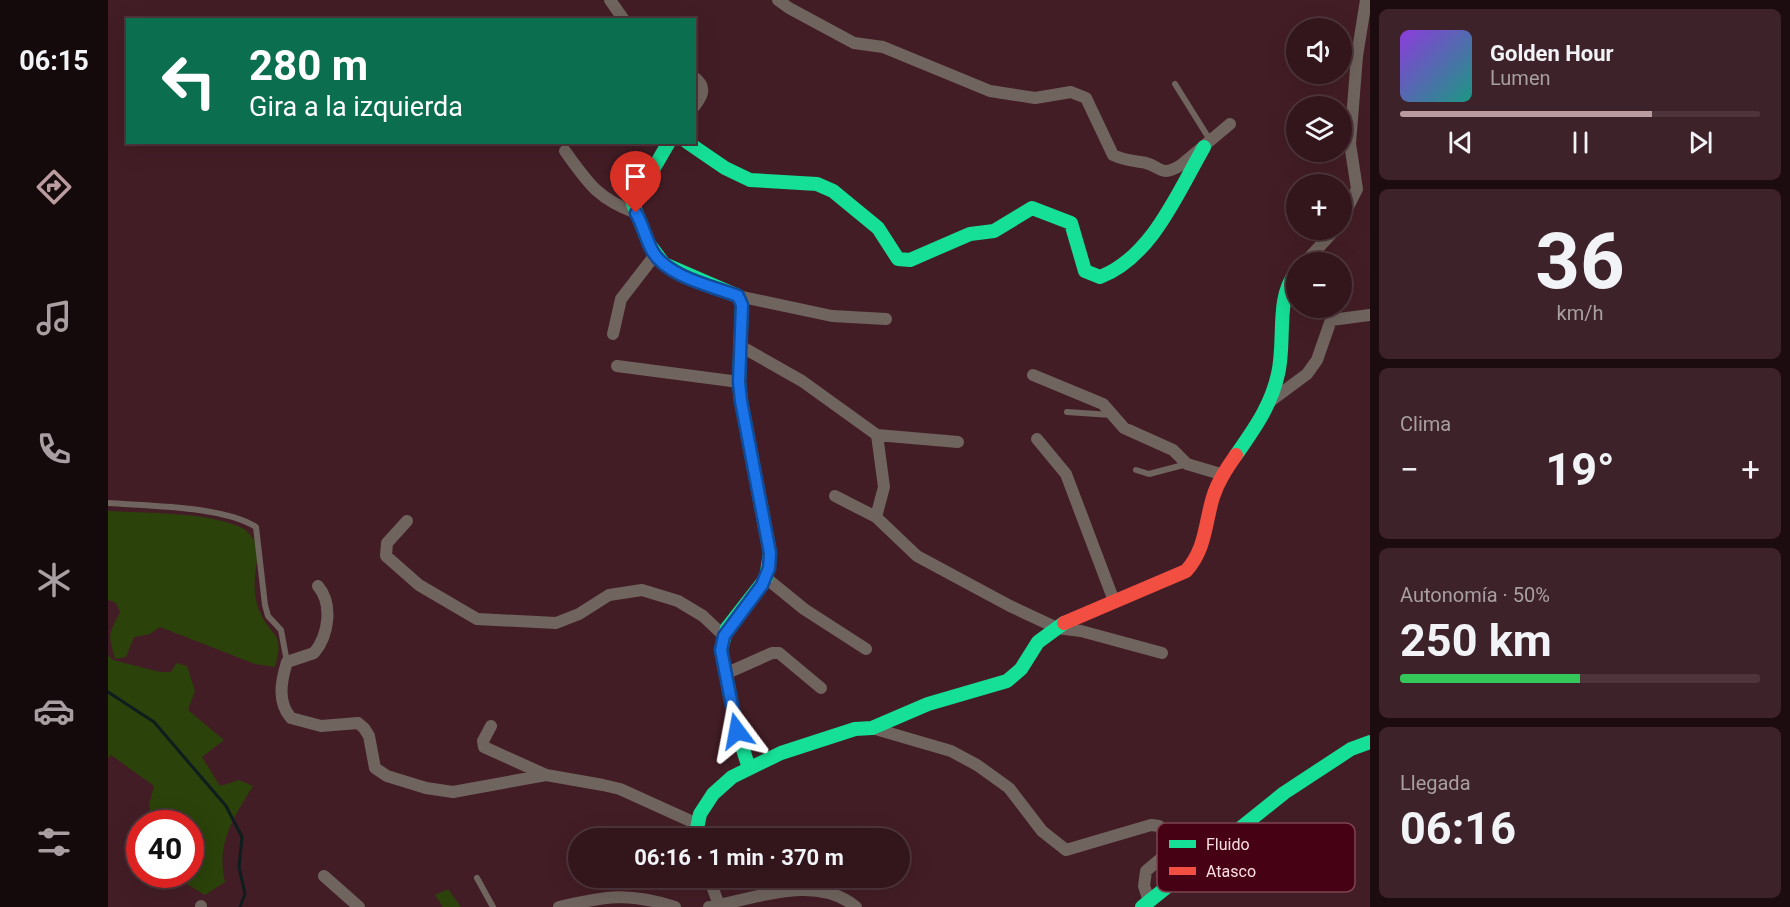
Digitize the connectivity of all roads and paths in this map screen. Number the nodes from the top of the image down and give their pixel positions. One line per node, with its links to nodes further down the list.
1 (610, 0): 4 (street)
2 (778, 0): 11 (street)
3 (1366, 0): 13 (street)
4 (623, 18)
5 (696, 79): 7 (street)
6 (1175, 84): 11 (lane)
7 (696, 103)
8 (1230, 124): 11 (street)
9 (668, 144): 14 (main road)
10 (690, 144): 11 (main road)
11 (1207, 144)
12 (565, 151): 14 (street)
13 (1352, 199)
14 (636, 213): 17 (main road)
15 (1326, 240): 16 (street)
16 (1314, 252)
17 (655, 255): 19 (main road); 22 (street)
18 (1286, 290): 27 (main road)
19 (738, 296): 21 (street); 23 (main road)
20 (1370, 315): 27 (street)
21 (886, 319)
22 (613, 334)
23 (742, 347): 26 (main road); 30 (street)
24 (617, 366): 26 (street)
25 (1033, 375): 29 (street)
26 (739, 382): 40 (main road)
27 (1268, 404): 35 (main road)
28 (1067, 412): 29 (lane)
29 (1113, 415): 33 (street)
30 (877, 435): 32 (street); 38 (street)
31 (1037, 439): 42 (street)
32 (958, 442)
33 (1187, 464): 34 (lane); 35 (street)
34 (1136, 470)
35 (1224, 475): 42 (main road)
36 (835, 496): 38 (street)
37 (108, 503): 47 (lane)
38 (876, 518): 43 (street)
39 (407, 521): 44 (street)
40 (766, 578): 44 (main road); 45 (street)
41 (318, 586): 47 (street)
42 (1114, 601): 43 (main road)
43 (1057, 628): 46 (street); 51 (main road)
44 (724, 636): 48 (main road)
45 (866, 649)
46 (1162, 653)
47 (287, 663): 54 (street)
48 (725, 674): 49 (street); 53 (main road)
49 (821, 688)
50 (491, 726): 54 (street)
51 (872, 728): 53 (main road); 57 (street)
52 (1370, 742): 56 (main road)
53 (748, 765): 55 (main road)
54 (546, 775): 55 (street)
55 (695, 823): 58 (main road)
56 (1247, 823)
57 (1157, 826)
58 (695, 828)
59 (1157, 862): 66 (street)
60 (324, 876): 68 (street)
61 (477, 878): 69 (lane)
62 (711, 888): 67 (street)
63 (813, 888): 64 (lane)
64 (812, 891): 67 (street); 72 (street)
65 (1161, 892): 66 (main road)
66 (1146, 904)
67 (714, 906)
68 (359, 907)
69 (493, 907)
70 (558, 907): 71 (street)
71 (675, 907)
72 (856, 907)

